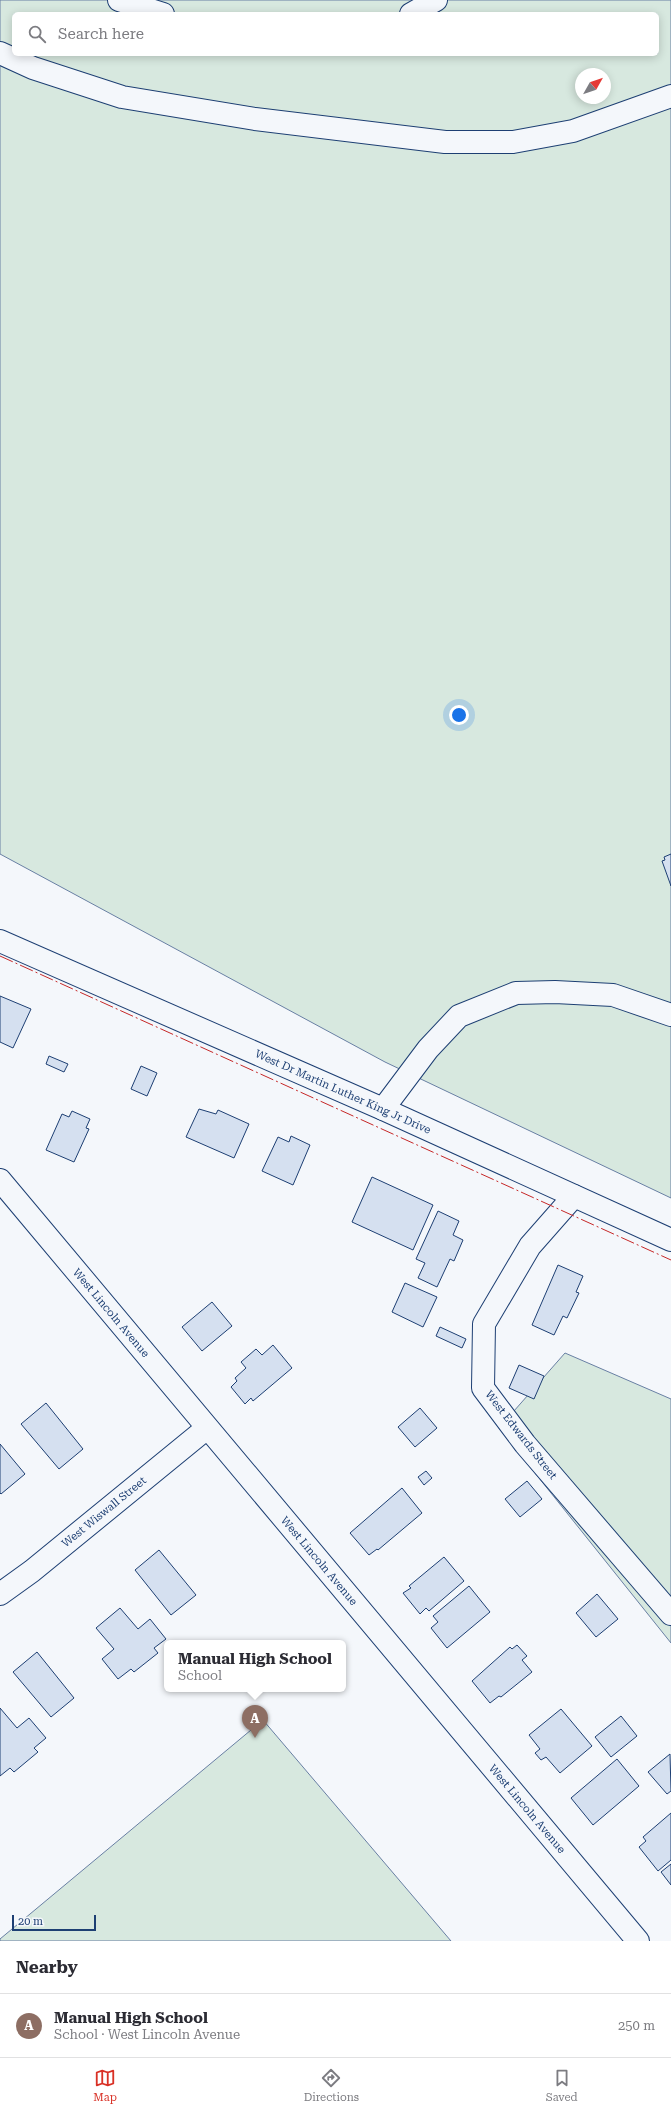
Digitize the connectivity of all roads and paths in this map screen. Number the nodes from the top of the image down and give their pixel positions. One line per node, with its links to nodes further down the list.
1 (119, 0): 3 (main road)
2 (436, 0): 4 (main road)
3 (157, 12)
4 (415, 12)
5 (0, 53): 6 (main road)
6 (671, 96)
7 (5, 943): 9 (main road, West Dr Martin Luther King Jr Drive)
8 (671, 1015): 9 (main road)
9 (383, 1109): 11 (main road, West Dr Martin Luther King Jr Drive)
10 (0, 1180): 13 (main road, West Lincoln Avenue)
11 (574, 1196): 12 (main road, West Dr Martin Luther King Jr Drive); 15 (main road, West Edwards Street)
12 (671, 1240)
13 (207, 1428): 14 (main road, West Wiswall Street); 16 (main road, West Lincoln Avenue)
14 (0, 1594)
15 (671, 1614)
16 (638, 1941)

